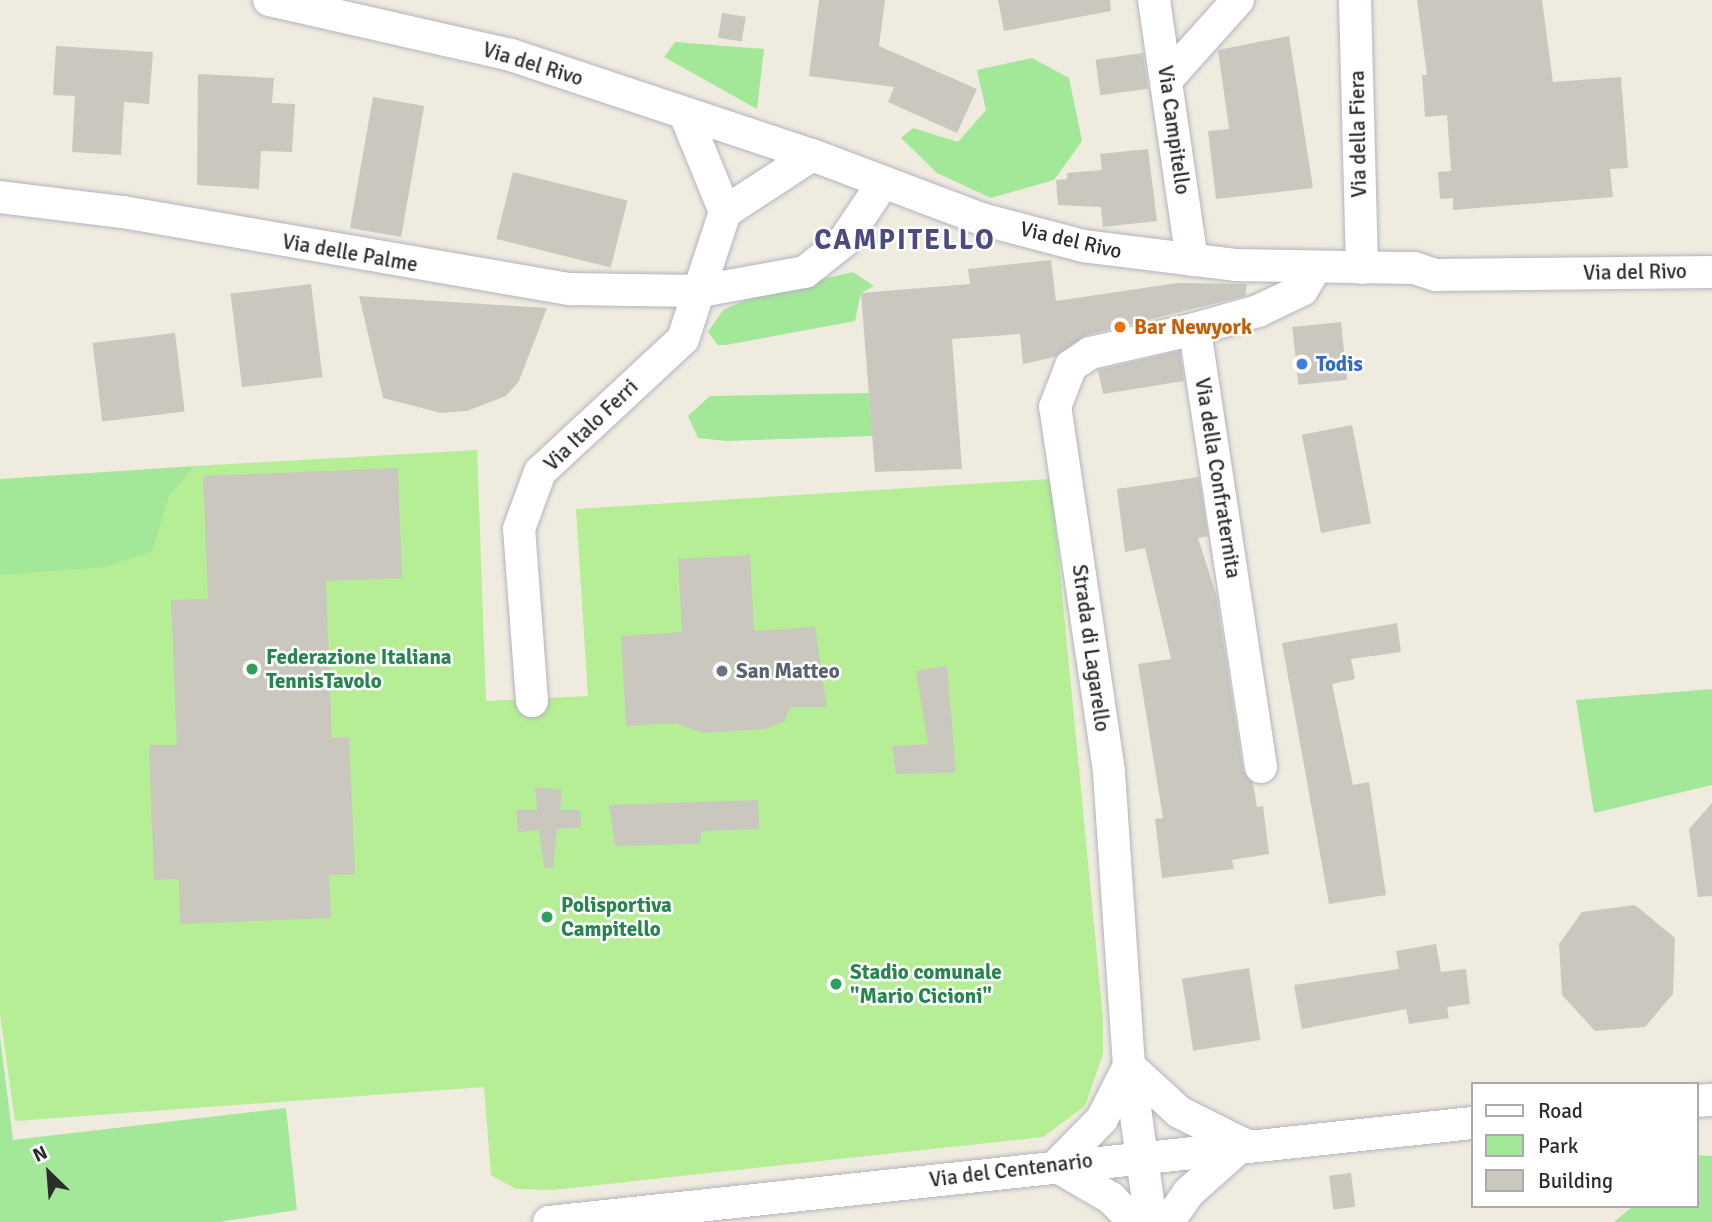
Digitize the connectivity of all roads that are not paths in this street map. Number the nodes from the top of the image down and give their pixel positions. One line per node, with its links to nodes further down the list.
1 (269, 0): 5 (street, Via del Rivo)
2 (1154, 0): 6 (street, Via Campitello)
3 (1238, 0): 6 (street)
4 (1355, 0): 14 (street, Via della Fiera)
5 (379, 11): 7 (street, Via del Rivo)
6 (1168, 78): 12 (street, Via Campitello)
7 (685, 114): 8 (street, Via del Rivo); 11 (street)
8 (812, 155): 9 (street, Via del Rivo); 11 (street)
9 (882, 184): 12 (street, Via del Rivo); 16 (street, Via delle Palme)
10 (0, 197): 16 (street, Via delle Palme)
11 (725, 212): 16 (street)
12 (1192, 260): 13 (street, Via del Rivo)
13 (1315, 268): 14 (street, Via del Rivo); 17 (street)
14 (1362, 268): 15 (street, Via del Rivo)
15 (1712, 272)
16 (701, 291): 18 (street, Via Italo Ferri)
17 (1195, 329): 19 (street, Via della Confraternita); 20 (street, Strada di Lagarello)
18 (532, 701)
19 (1261, 767)
20 (1129, 1066): 22 (street); 23 (street, Strada di Lagarello); 24 (street)
21 (1470, 1123): 22 (street, Via del Centenario)
22 (1243, 1144): 23 (street, Via del Centenario); 28 (street)
23 (1140, 1154): 24 (street, Via del Centenario); 27 (street, Strada di Lagarello)
24 (1056, 1166): 25 (street, Via del Centenario); 26 (street)
25 (549, 1222)
26 (1135, 1222)
27 (1151, 1222)
28 (1168, 1222)

